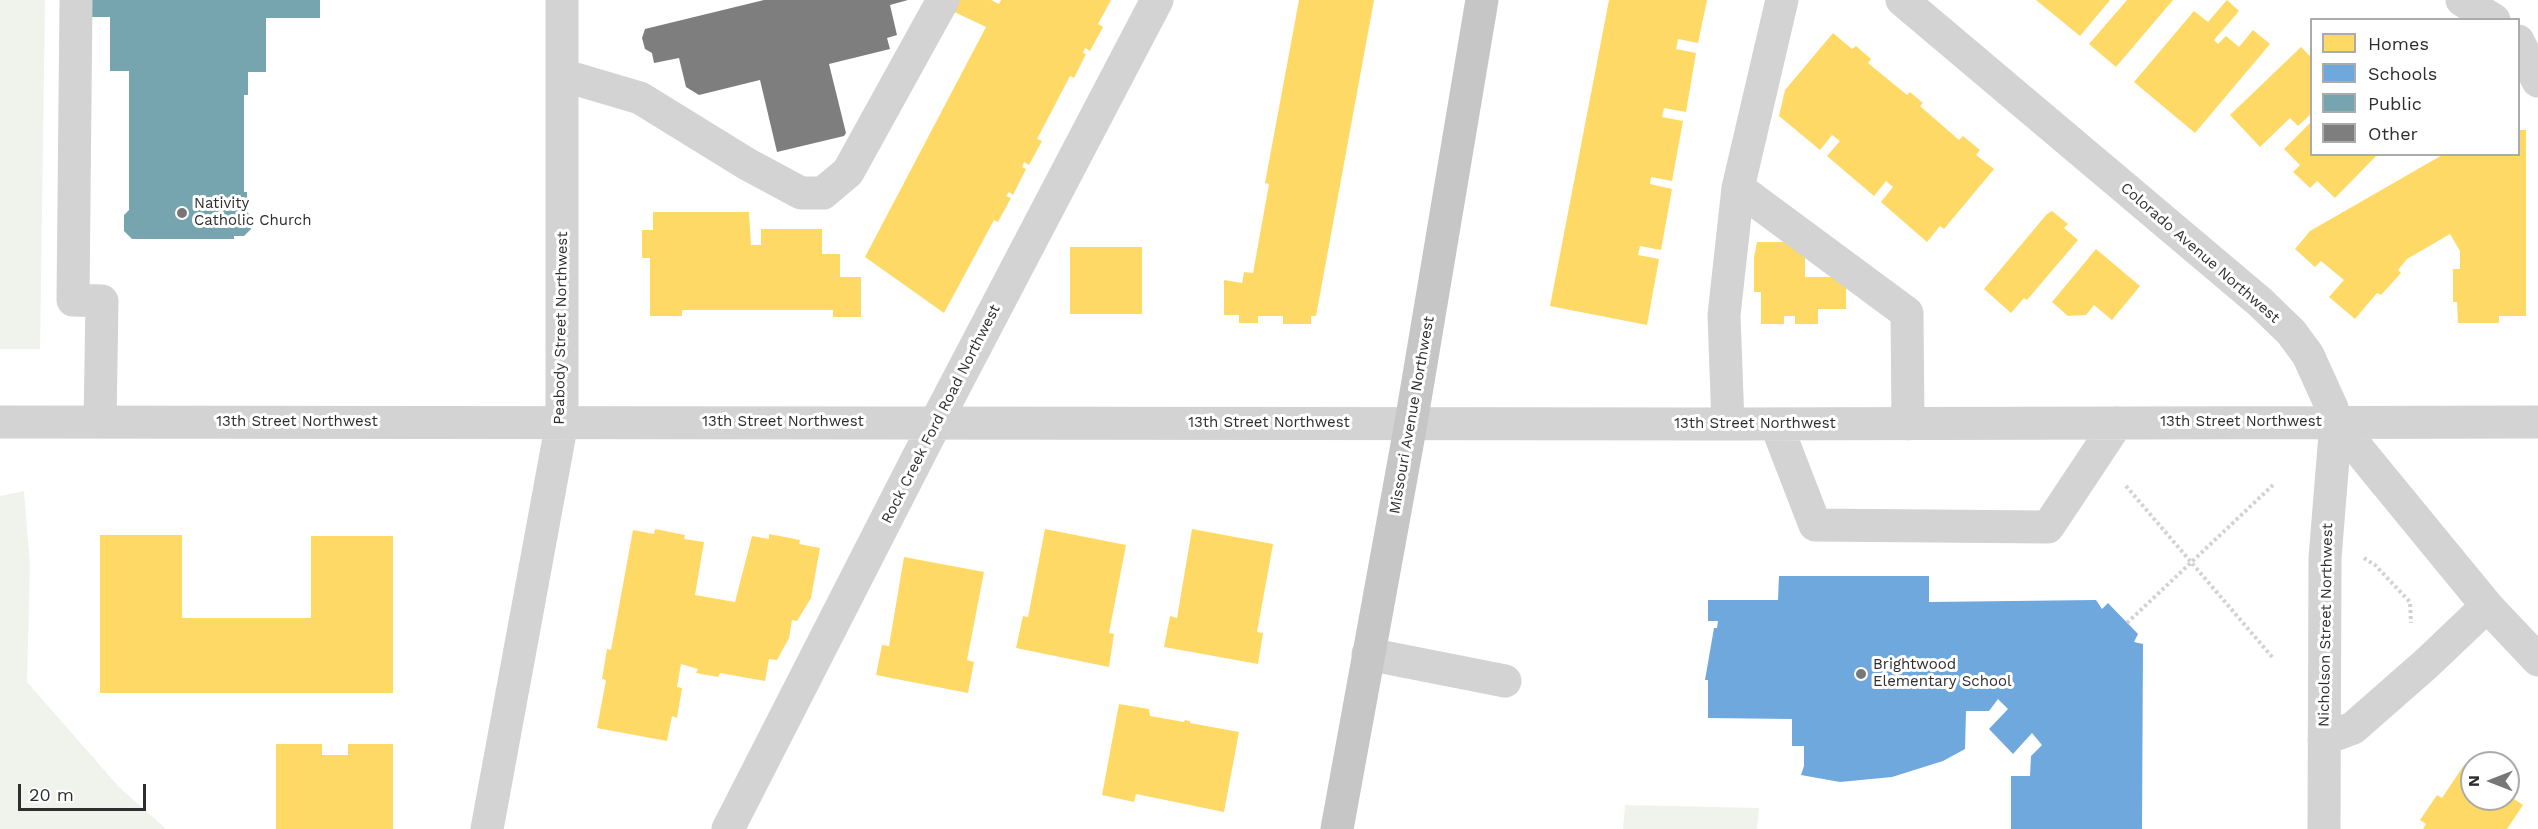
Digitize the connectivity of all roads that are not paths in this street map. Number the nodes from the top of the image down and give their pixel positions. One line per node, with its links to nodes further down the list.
1 (76, 0): 15 (street)
2 (562, 0): 11 (street, Peabody Street Northwest)
3 (943, 0): 11 (street)
4 (1157, 0): 17 (street, Rock Creek Ford Road Northwest)
5 (1482, 0): 20 (main road, Missouri Avenue Northwest)
6 (1782, 0): 13 (street)
7 (1902, 0): 18 (street, Colorado Avenue Northwest)
8 (2462, 0): 9 (street)
9 (2491, 18)
10 (2520, 45): 12 (street)
11 (562, 75): 16 (street, Peabody Street Northwest)
12 (2538, 81)
13 (1738, 189): 22 (street); 24 (street)
14 (0, 422): 15 (street, 13th Street Northwest)
15 (100, 422): 16 (street, 13th Street Northwest)
16 (562, 422): 17 (street, 13th Street Northwest); 30 (street, Peabody Street Northwest)
17 (936, 422): 20 (street, 13th Street Northwest); 31 (street, Rock Creek Ford Road Northwest)
18 (2336, 422): 19 (street, 13th Street Northwest); 21 (street, 13th Street Northwest); 25 (street, Colorado Avenue Northwest); 29 (street, Nicholson Street Northwest)
19 (2538, 422)
20 (1411, 423): 22 (street, 13th Street Northwest); 26 (main road, Missouri Avenue Northwest)
21 (2117, 423): 23 (street); 24 (street, 13th Street Northwest)
22 (1728, 424): 23 (street, 13th Street Northwest)
23 (1776, 424): 24 (street, 13th Street Northwest)
24 (1908, 424)
25 (2487, 606): 27 (street, Colorado Avenue Northwest); 29 (street)
26 (1368, 654): 28 (street); 32 (main road, Missouri Avenue Northwest)
27 (2538, 660)
28 (1505, 681)
29 (2324, 739): 33 (street, Nicholson Street Northwest)
30 (487, 829)
31 (728, 829)
32 (1337, 829)
33 (2324, 829)

